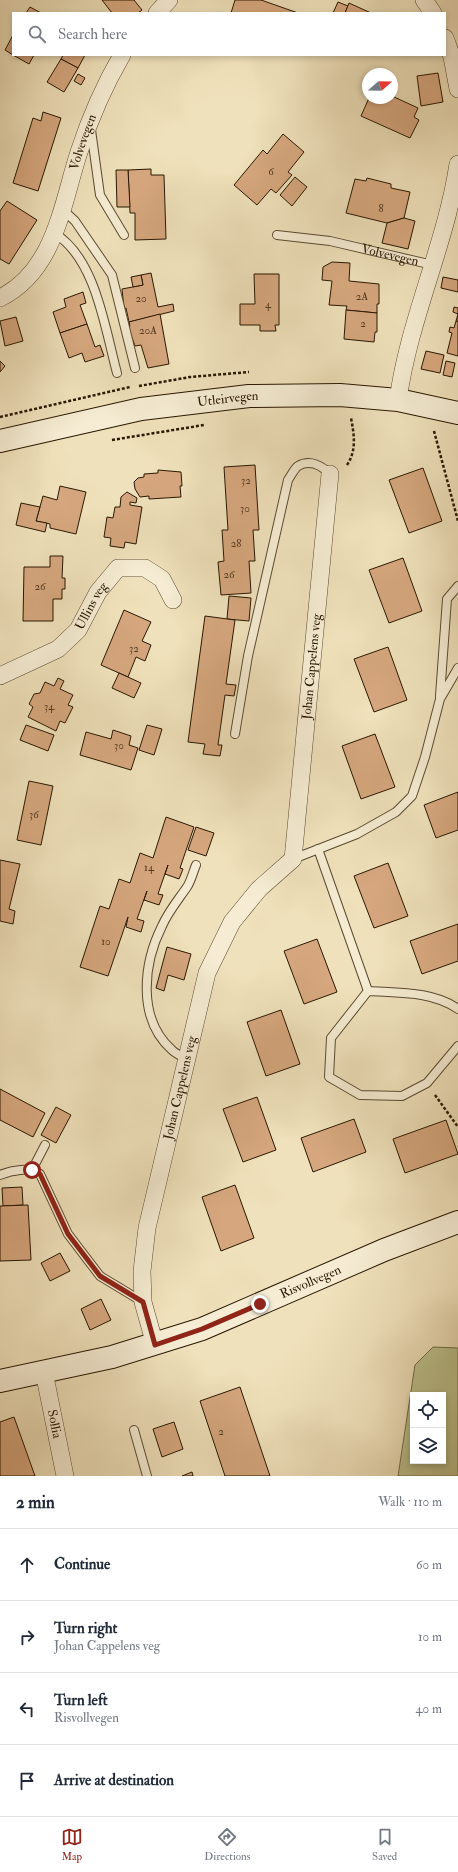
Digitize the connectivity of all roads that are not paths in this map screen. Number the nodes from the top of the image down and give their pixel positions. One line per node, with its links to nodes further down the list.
1 (169, 0): 3 (street)
2 (424, 0): 4 (street)
3 (158, 12)
4 (432, 12)
5 (446, 41): 7 (street)
6 (121, 56): 8 (street, Volvevegen)
7 (458, 89)
8 (90, 123): 10 (street, Volvevegen); 13 (lane)
9 (458, 164): 14 (street, Volvevegen)
10 (63, 210): 11 (street, Volvevegen); 16 (lane)
11 (54, 233): 15 (street, Volvevegen); 17 (lane)
12 (277, 234): 14 (lane, Volvevegen)
13 (124, 235)
14 (433, 265): 18 (street, Volvevegen)
15 (0, 298)
16 (135, 368)
17 (117, 373)
18 (398, 400): 19 (street, Utleirvegen); 20 (street, Utleirvegen)
19 (458, 413)
20 (0, 440)
21 (330, 474): 27 (lane); 29 (street, Johan Cappelens veg)
22 (458, 586): 26 (lane, Johan Cappelens veg)
23 (173, 600): 25 (street, Ullins veg)
24 (458, 668): 26 (lane, Johan Cappelens veg)
25 (0, 676)
26 (440, 699): 28 (lane, Johan Cappelens veg)
27 (235, 734)
28 (318, 849): 29 (lane, Johan Cappelens veg); 31 (lane)
29 (293, 859): 34 (street, Johan Cappelens veg)
30 (196, 865): 34 (lane)
31 (368, 991): 32 (lane); 33 (lane)
32 (458, 1009)
33 (458, 1046)
34 (188, 1060): 39 (street, Johan Cappelens veg)
35 (45, 1145): 36 (lane)
36 (32, 1170): 37 (lane); 39 (lane)
37 (0, 1175)
38 (458, 1222): 40 (street, Risvollvegen)
39 (143, 1302): 40 (street, Johan Cappelens veg)
40 (155, 1345): 41 (street, Risvollvegen)
41 (44, 1372): 42 (street, Risvollvegen); 44 (street, Sollia)
42 (0, 1381)
43 (134, 1430): 45 (lane)
44 (65, 1476)
45 (147, 1476)

